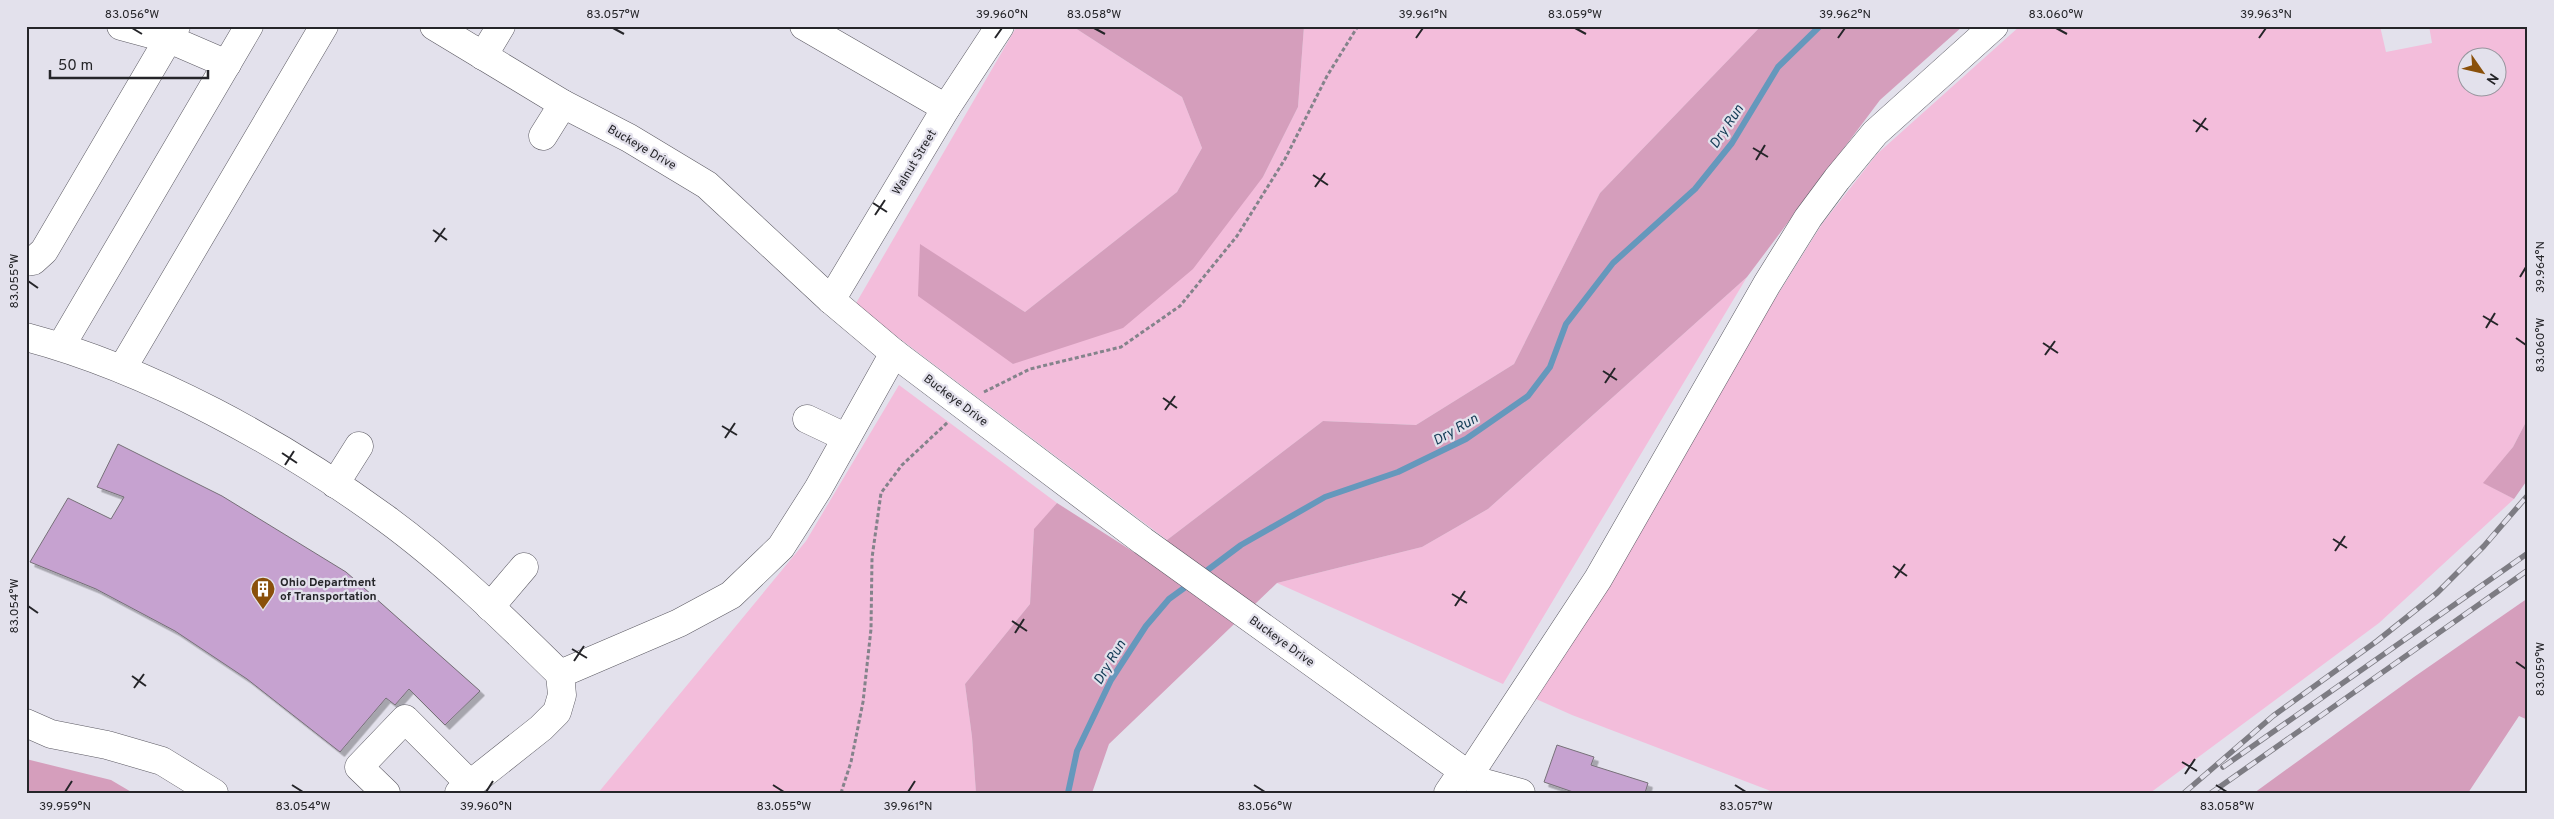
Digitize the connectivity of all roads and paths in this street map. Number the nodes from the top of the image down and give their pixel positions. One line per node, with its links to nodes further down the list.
1 (121, 26): 10 (lane)
2 (249, 26): 12 (lane)
3 (324, 26): 21 (lane)
4 (434, 26): 11 (lane, Buckeye Drive)
5 (501, 26): 11 (lane)
6 (804, 26): 14 (lane)
7 (1000, 26): 14 (lane, Walnut Street)
8 (1358, 26): 22 (path)
9 (1994, 26): 31 (lane)
10 (172, 33): 12 (lane); 16 (lane)
11 (482, 56): 13 (lane, Buckeye Drive)
12 (227, 64): 19 (lane)
13 (563, 104): 15 (lane); 17 (lane, Buckeye Drive)
14 (946, 108): 17 (lane, Walnut Street)
15 (543, 136)
16 (26, 262)
17 (831, 300): 20 (lane, Buckeye Drive)
18 (26, 337): 19 (lane)
19 (60, 346): 21 (lane)
20 (894, 353): 22 (lane, Buckeye Drive); 24 (lane)
21 (122, 369): 26 (lane)
22 (965, 406): 31 (lane, Buckeye Drive); 35 (path)
23 (807, 419): 24 (lane)
24 (845, 437): 29 (lane)
25 (359, 446): 26 (lane)
26 (335, 484): 28 (lane)
27 (524, 567): 28 (lane)
28 (490, 607): 29 (lane)
29 (560, 674): 32 (lane)
30 (26, 723): 33 (lane)
31 (1470, 776): 36 (lane); 37 (lane)
32 (464, 788): 34 (lane)
33 (214, 793)
34 (386, 793)
35 (841, 793)
36 (1448, 793)
37 (1520, 793)

